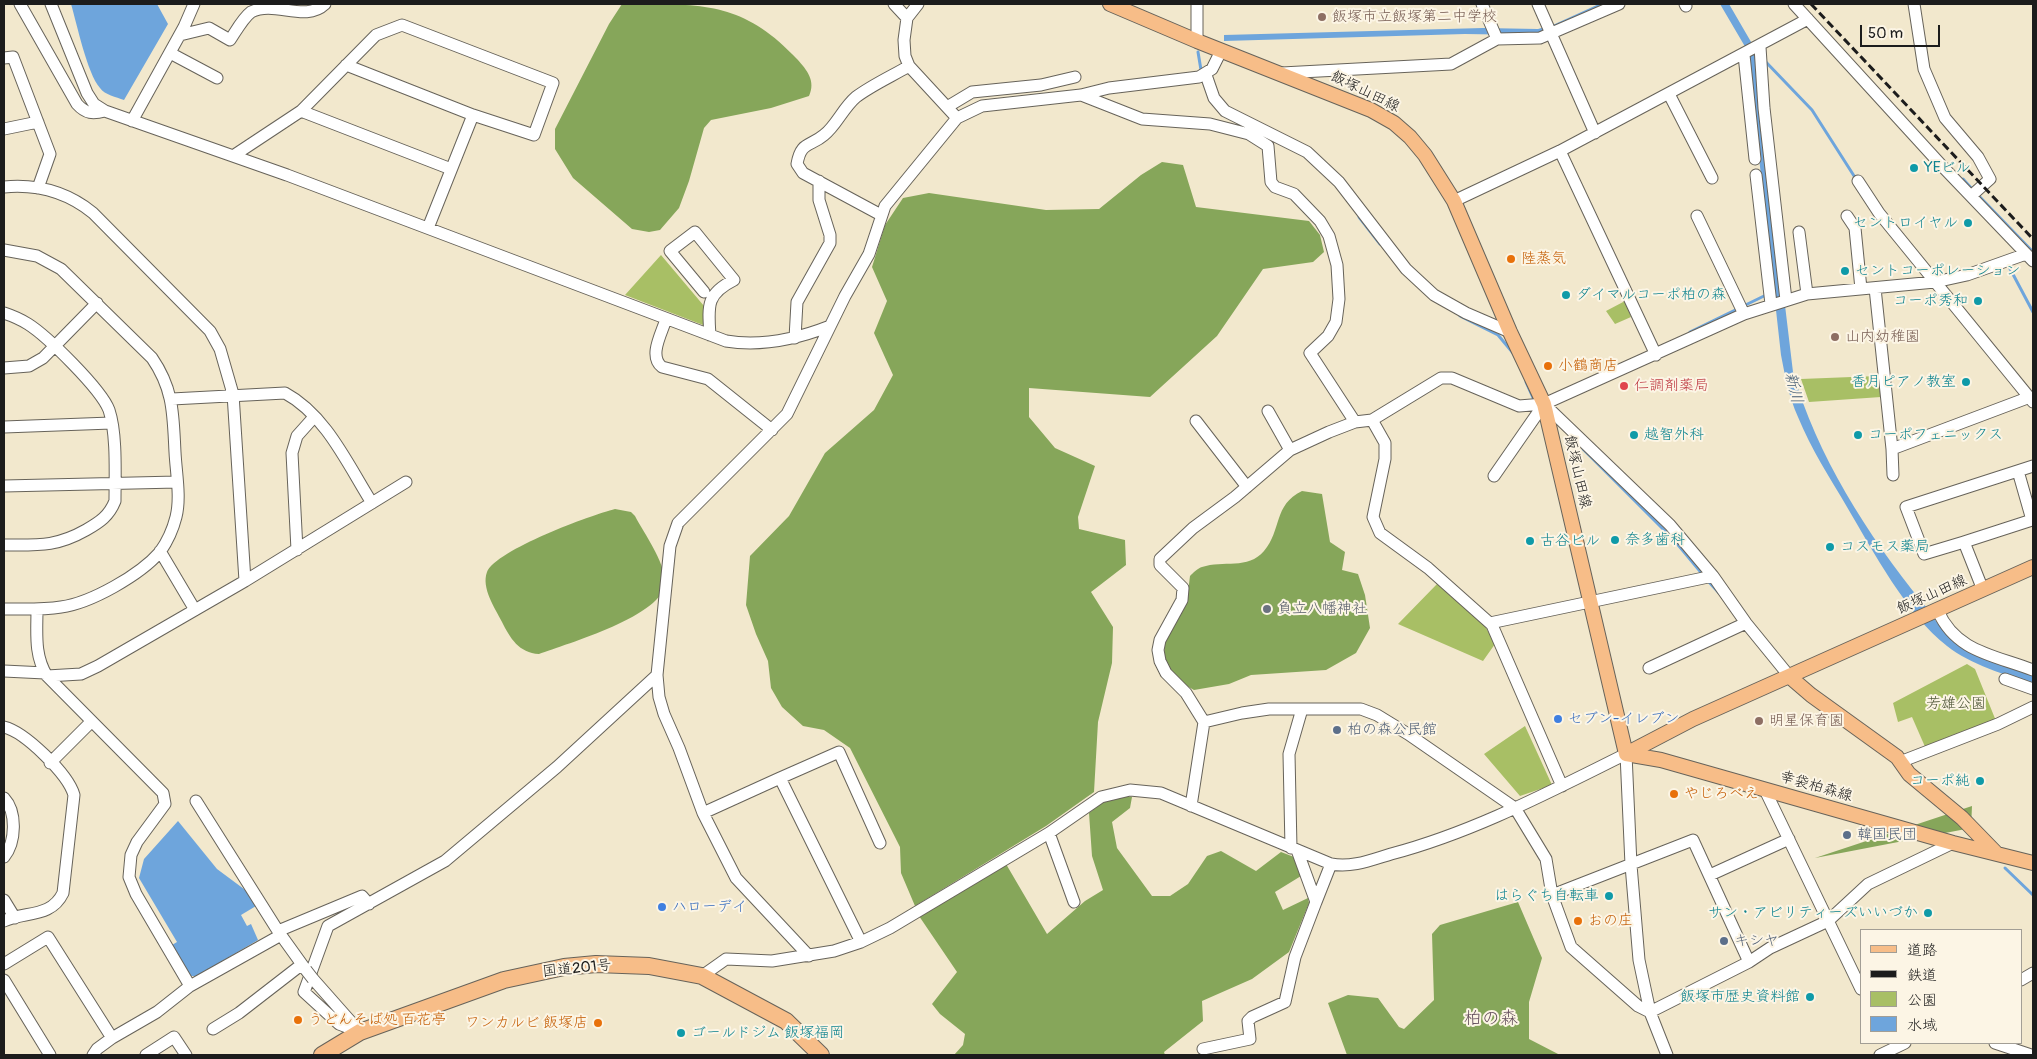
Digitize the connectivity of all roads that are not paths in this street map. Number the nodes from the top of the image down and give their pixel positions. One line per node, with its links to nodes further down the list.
1 (20, 4): 33 (street)
2 (51, 4): 33 (street)
3 (194, 4): 17 (street)
4 (325, 4): 17 (street)
5 (894, 4): 14 (street)
6 (918, 4): 14 (street)
7 (1110, 4): 19 (main road, 飯塚山田線)
8 (1197, 4): 19 (street)
9 (1482, 4): 18 (street)
10 (1538, 4): 16 (street)
11 (1619, 4): 16 (street)
12 (1794, 4): 15 (street)
13 (1914, 4): 52 (street)
14 (907, 18): 25 (street)
15 (1808, 19): 21 (street); 52 (street)
16 (1549, 30): 18 (street); 41 (street)
17 (180, 35): 22 (street)
18 (1495, 35): 26 (street)
19 (1197, 41): 20 (main road, 飯塚山田線)
20 (1221, 51): 26 (main road, 飯塚山田線); 27 (street)
21 (1752, 51): 30 (street); 44 (street); 66 (street)
22 (170, 53): 29 (street); 37 (street)
23 (4, 58): 38 (street)
24 (346, 65): 34 (street); 35 (street); 35 (street)
25 (909, 66): 32 (street); 48 (street)
26 (1282, 73): 53 (main road, 飯塚山田線)
27 (1206, 75): 31 (street); 40 (street)
28 (1075, 77): 32 (street)
29 (218, 78)
30 (1669, 94): 41 (street); 47 (street)
31 (1081, 95): 36 (street); 40 (street)
32 (946, 107): 36 (street)
33 (105, 111): 37 (street)
34 (301, 111): 43 (street); 45 (street)
35 (473, 115): 45 (street)
36 (957, 118): 54 (street)
37 (132, 121): 43 (street)
38 (38, 122): 39 (street); 51 (street)
39 (4, 129)
40 (1251, 130): 72 (street); 86 (street)
41 (1595, 134): 42 (street)
42 (1560, 151): 53 (street); 76 (street)
43 (233, 156): 57 (street)
44 (1755, 160)
45 (451, 169): 57 (street)
46 (1756, 175): 66 (street)
47 (1712, 178)
48 (819, 181): 54 (street); 74 (street)
49 (1858, 182): 61 (street)
50 (4, 187): 51 (street)
51 (38, 188): 78 (street)
52 (1974, 193): 60 (street)
53 (1454, 201): 72 (main road, 飯塚山田線)
54 (881, 215): 71 (street)
55 (1696, 216): 69 (street)
56 (1848, 216): 63 (street)
57 (428, 228): 70 (street)
58 (1799, 232): 65 (street)
59 (4, 250): 67 (street)
60 (2030, 258): 61 (street)
61 (1935, 282): 62 (street); 80 (street)
62 (1875, 288): 63 (street); 90 (street)
63 (1861, 289): 65 (street)
64 (704, 292): 73 (street)
65 (1807, 294): 66 (street)
66 (1779, 302): 69 (street)
67 (97, 303): 75 (street); 79 (street)
68 (4, 313): 75 (street)
69 (1744, 314): 76 (street)
70 (666, 319): 73 (street); 89 (street)
71 (830, 326): 74 (street); 89 (street)
72 (1510, 332): 81 (main road, 飯塚山田線)
73 (710, 335): 74 (street)
74 (794, 338)
75 (54, 347): 77 (street); 87 (street)
76 (1656, 354): 81 (street)
77 (4, 368)
78 (233, 394): 79 (street); 83 (street); 108 (street)
79 (172, 399): 96 (street)
80 (2032, 400): 90 (street)
81 (1544, 404): 84 (street); 95 (street); 107 (street); 110 (main road, 飯塚山田線)
82 (1268, 411): 91 (street)
83 (314, 417): 101 (street); 104 (street)
84 (1372, 420): 86 (street); 115 (street)
85 (1196, 422): 100 (street)
86 (1356, 422): 91 (street)
87 (111, 423): 88 (street); 98 (street)
88 (4, 427)
89 (772, 430): 121 (street)
90 (1892, 449): 94 (street)
91 (1290, 450): 100 (street)
92 (2033, 466): 93 (street)
93 (2018, 471): 102 (street); 102 (street)
94 (1893, 475)
95 (1494, 476)
96 (177, 482): 98 (street); 105 (street)
97 (406, 482): 101 (street)
98 (115, 484): 99 (street); 103 (street)
99 (4, 486)
100 (1247, 486): 128 (street)
101 (372, 503): 104 (street)
102 (1964, 542): 109 (street)
103 (4, 545)
104 (297, 550): 108 (street)
105 (160, 551): 112 (street); 113 (street)
106 (2033, 567): 109 (main road, 飯塚山田線)
107 (1708, 577): 110 (street); 116 (street)
108 (245, 582): 113 (street)
109 (1983, 590): 114 (main road, 飯塚山田線)
110 (1592, 602): 115 (street); 130 (main road, 飯塚山田線)
111 (4, 609): 112 (street)
112 (37, 609): 120 (street)
113 (195, 610): 120 (street)
114 (1930, 614): 118 (street); 122 (main road, 飯塚山田線)
115 (1490, 623): 134 (street)
116 (1742, 625): 117 (street); 122 (street)
117 (1649, 668)
118 (2033, 670)
119 (4, 671): 120 (street)
120 (46, 674): 127 (street)
121 (657, 675): 140 (street); 156 (street)
122 (1790, 677): 130 (main road, 飯塚山田線); 131 (main road)
123 (2005, 679): 124 (street)
124 (2033, 689)
125 (2033, 707): 131 (street)
126 (1302, 709): 128 (street); 139 (street); 145 (street)
127 (91, 722): 132 (street); 167 (street)
128 (1204, 722): 138 (street)
129 (4, 727): 132 (street)
130 (1626, 754): 134 (street); 135 (main road, 幸袋柏森線); 150 (street)
131 (1900, 762): 146 (main road)
132 (50, 763): 157 (street)
133 (780, 778): 140 (street); 143 (street); 160 (street)
134 (1562, 786): 139 (street)
135 (1765, 790): 142 (street); 144 (main road, 幸袋柏森線)
136 (4, 798): 147 (street)
137 (196, 801): 159 (street)
138 (1191, 806): 141 (street); 145 (street)
139 (1515, 808): 149 (street); 152 (street)
140 (703, 813): 161 (street)
141 (1049, 833): 154 (street); 160 (street)
142 (1789, 839): 151 (street); 158 (street)
143 (880, 843)
144 (1952, 843): 146 (main road, 幸袋柏森線); 158 (street)
145 (1294, 849): 149 (street); 155 (street)
146 (1996, 854): 148 (main road, 幸袋柏森線)
147 (4, 857)
148 (2033, 863)
149 (1331, 864): 155 (street)
150 (1631, 865): 151 (street); 152 (street); 169 (street)
151 (1710, 875): 162 (street)
152 (1552, 895): 169 (street)
153 (4, 900): 157 (street)
154 (1074, 902)
155 (1316, 902): 175 (street)
156 (369, 904): 159 (street); 171 (street)
157 (9, 919)
158 (1828, 921): 162 (street); 168 (street)
159 (279, 933): 164 (street); 167 (street)
160 (861, 942): 161 (street)
161 (808, 956): 165 (street)
162 (1749, 962): 169 (street)
163 (4, 964): 172 (street)
164 (307, 971): 170 (street); 171 (street)
165 (702, 976): 171 (highway, 国道201号); 182 (highway, 国道201号)
166 (4, 980): 177 (street)
167 (190, 986): 172 (street)
168 (1860, 988)
169 (1650, 1012): 183 (street)
170 (213, 1029)
171 (360, 1032): 181 (highway, 国道201号)
172 (112, 1038): 178 (street)
173 (1902, 1044): 176 (street)
174 (1998, 1044): 184 (street)
175 (1203, 1049)
176 (1886, 1049)
177 (50, 1055)
178 (93, 1055)
179 (146, 1055): 180 (street)
180 (186, 1055)
181 (322, 1055)
182 (821, 1055)
183 (1667, 1055)
184 (2031, 1055)

